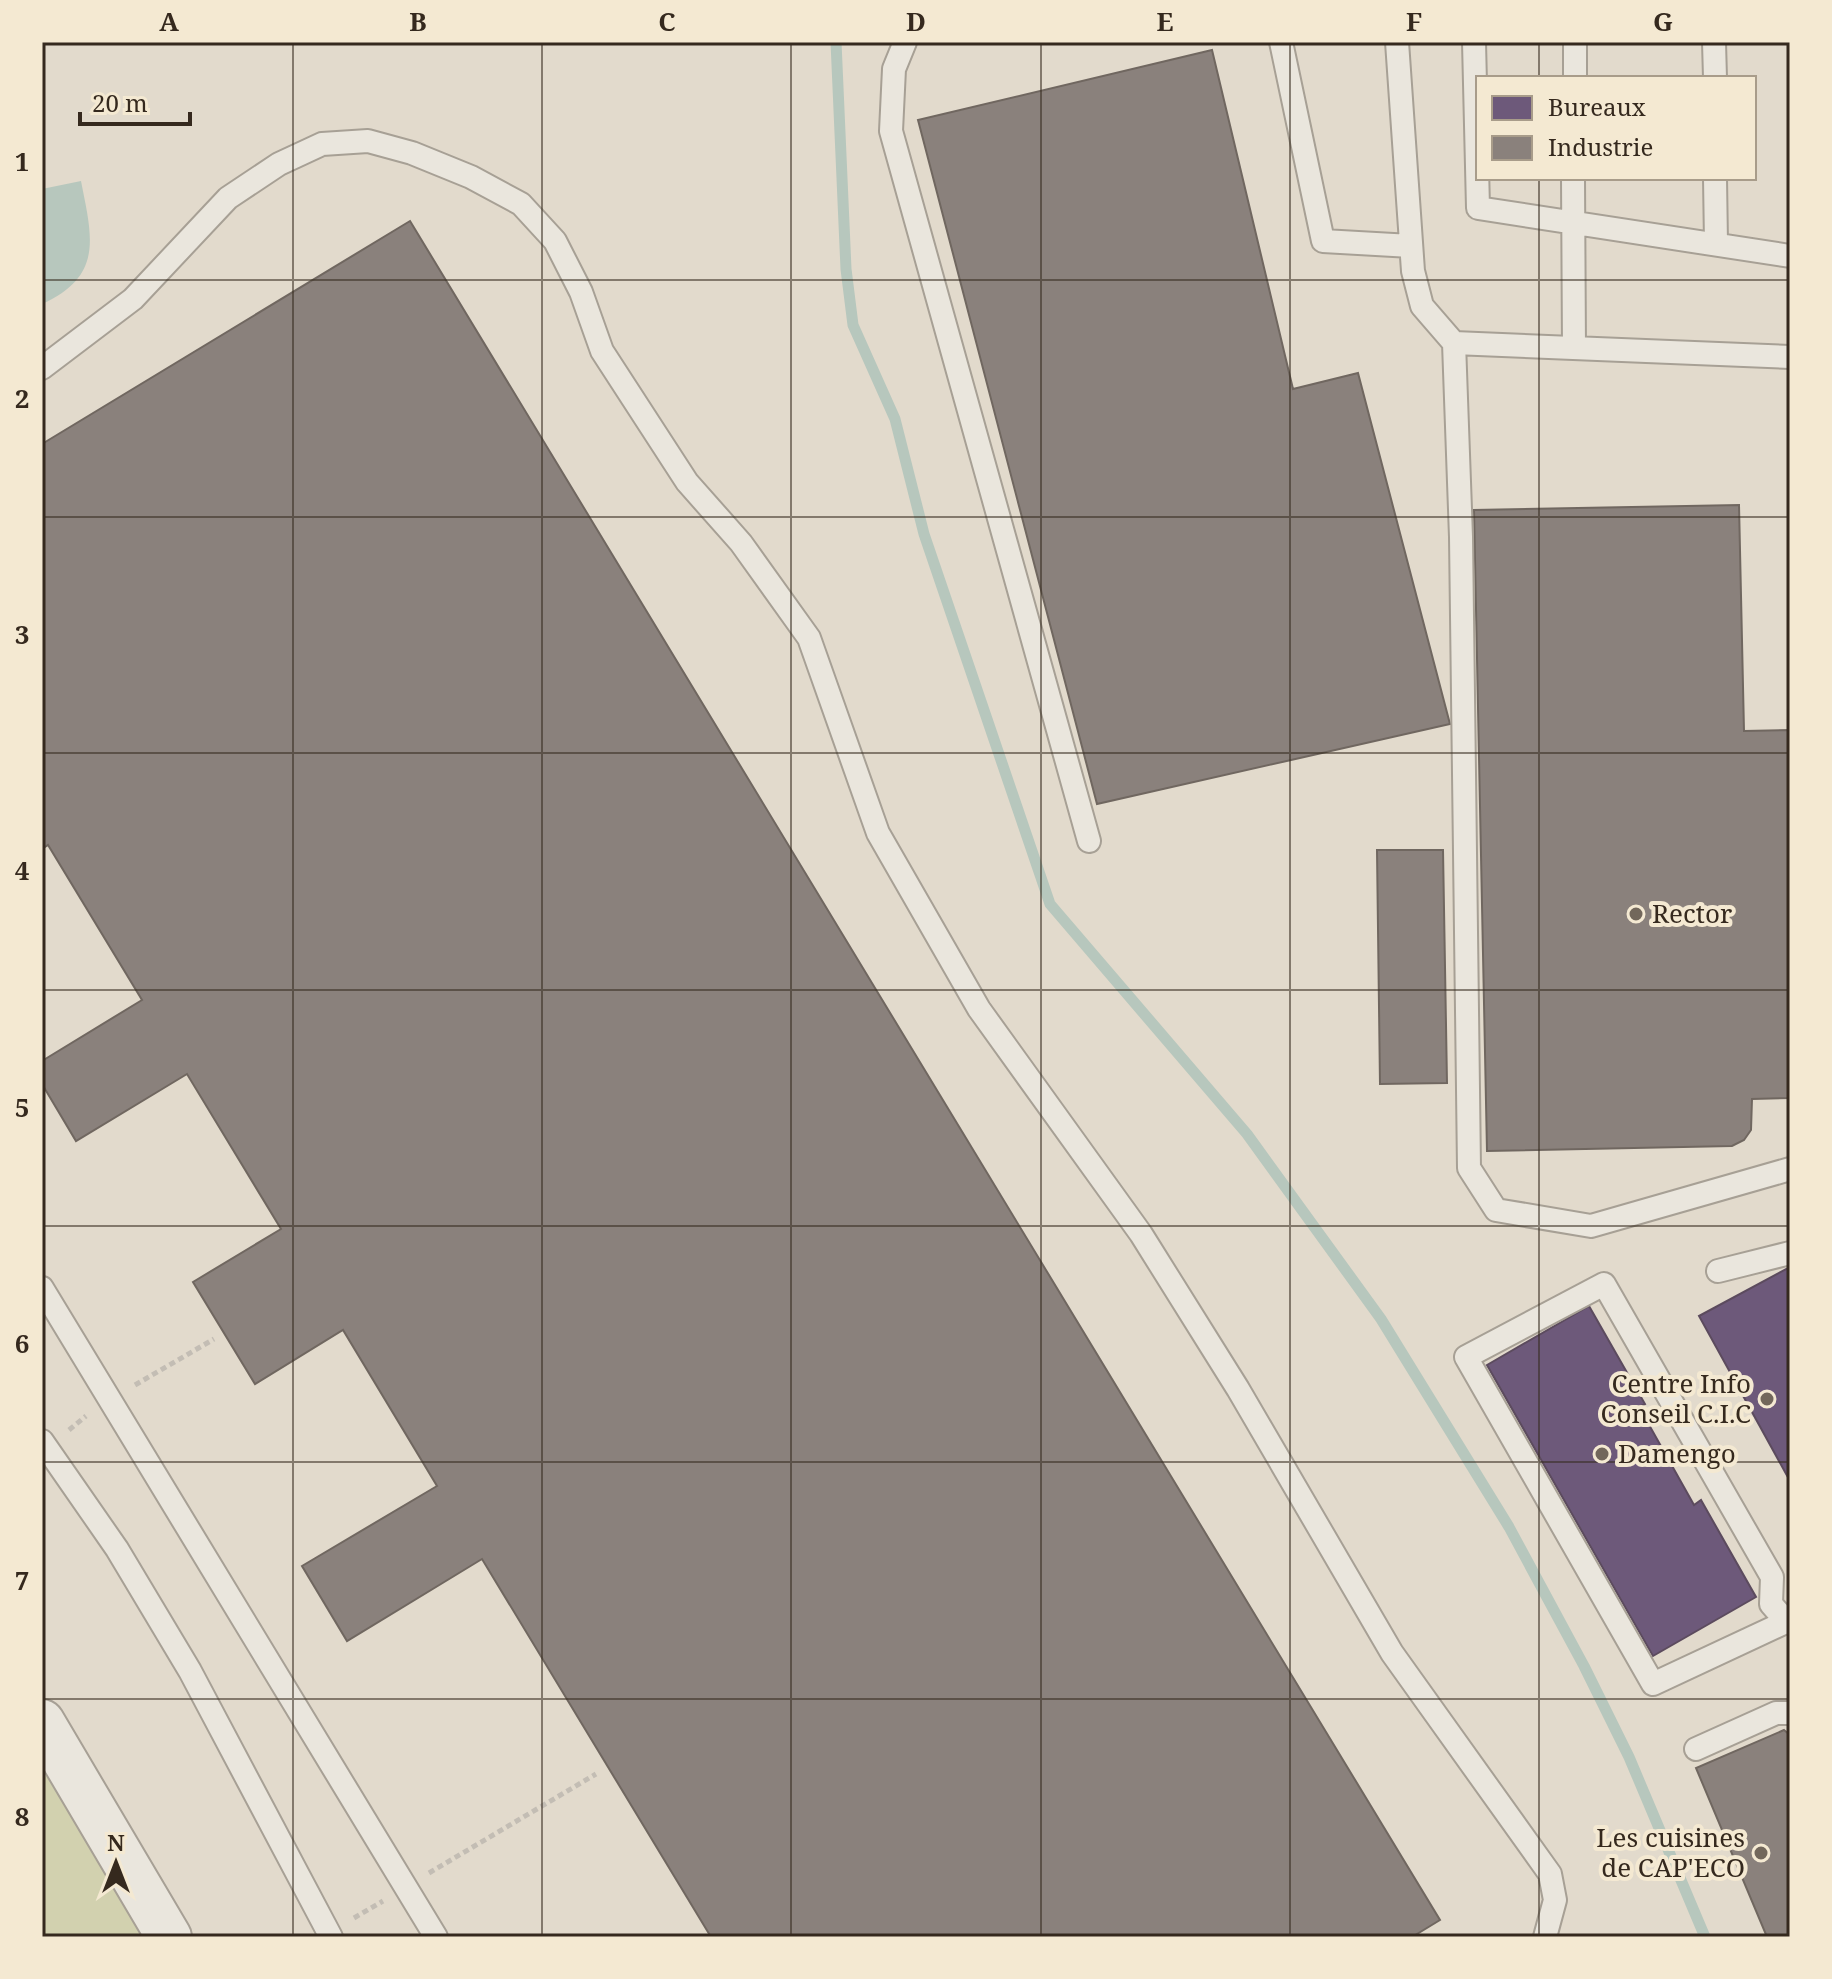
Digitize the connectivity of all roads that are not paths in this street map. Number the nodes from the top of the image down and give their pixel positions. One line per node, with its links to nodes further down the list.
1 (905, 42): 21 (lane)
2 (1281, 42): 15 (lane)
3 (1397, 42): 15 (lane)
4 (1474, 42): 9 (lane)
5 (1575, 42): 7 (lane)
6 (1714, 42): 8 (lane)
7 (1575, 76)
8 (1715, 76)
9 (1476, 125)
10 (1477, 180): 13 (lane)
11 (1573, 180): 13 (lane)
12 (1715, 180): 14 (lane)
13 (1573, 224): 14 (lane); 18 (lane)
14 (1716, 243): 16 (lane)
15 (1411, 246): 17 (lane)
16 (1790, 256)
17 (1454, 343): 18 (lane); 22 (lane)
18 (1574, 348): 19 (lane)
19 (1790, 357)
20 (42, 368): 34 (lane)
21 (1089, 841)
22 (1790, 1169)
23 (1790, 1253): 24 (lane)
24 (1718, 1271)
25 (42, 1288): 33 (lane)
26 (42, 1441): 31 (lane)
27 (1788, 1620): 27 (lane)
28 (1790, 1713): 30 (lane)
29 (42, 1722): 32 (street)
30 (1696, 1749)
31 (327, 1935)
32 (169, 1937)
33 (436, 1937)
34 (1545, 1937)

